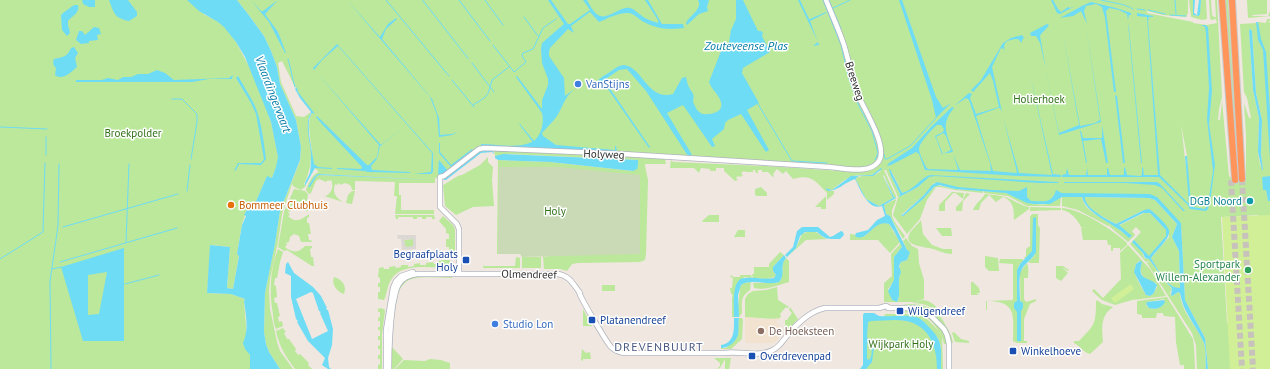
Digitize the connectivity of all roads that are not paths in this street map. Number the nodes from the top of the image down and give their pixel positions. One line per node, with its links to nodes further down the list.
1 (826, 0): 4 (street, Breeweg)
2 (1221, 0): 6 (highway)
3 (1232, 0): 5 (highway)
4 (879, 161): 7 (street, Holyweg)
5 (1242, 179)
6 (1233, 180)
7 (459, 273): 8 (street, Olmendreef); 11 (street, Olmendreef)
8 (392, 304): 9 (street); 10 (street)
9 (386, 369)
10 (389, 369)
11 (949, 369)

